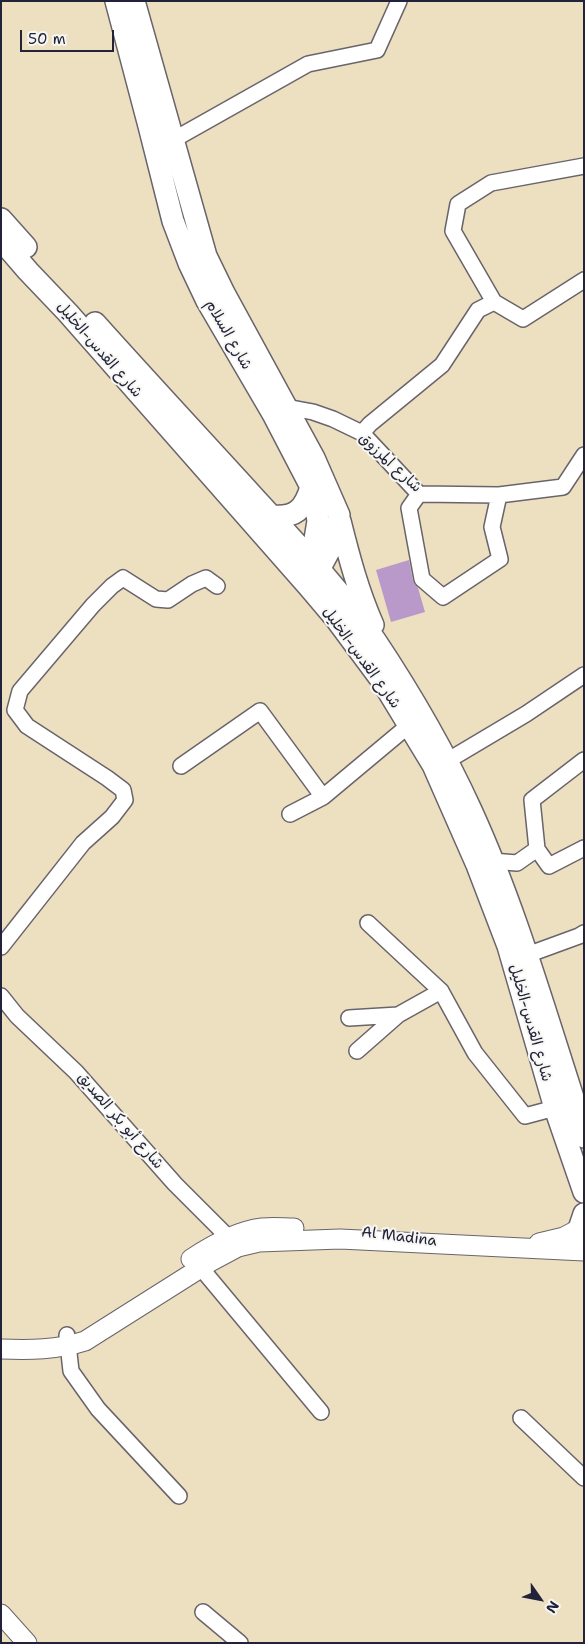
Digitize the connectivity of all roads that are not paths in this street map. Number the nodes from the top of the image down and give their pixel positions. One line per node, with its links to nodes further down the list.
1 (116, 1): 10 (main road, شارع السلام)
2 (134, 1): 4 (main road, شارع السلام)
3 (399, 1): 4 (street)
4 (173, 140): 10 (main road, شارع السلام)
5 (584, 166): 9 (street)
6 (1, 219): 17 (main road, شارع القدس-الخليل)
7 (1, 240): 20 (main road, شارع القدس-الخليل)
8 (584, 280): 9 (street)
9 (494, 302): 11 (street)
10 (280, 411): 11 (street, شارع المرزوق); 13 (main road, شارع السلام); 16 (main road, شارع السلام)
11 (362, 434): 14 (street, شارع المرزوق)
12 (584, 454): 15 (street, شارع المرزوق)
13 (310, 487): 17 (main road); 18 (main road, شارع السلام)
14 (419, 494): 15 (street, شارع المرزوق); 15 (street)
15 (498, 495)
16 (339, 515): 18 (main road, شارع السلام); 21 (main road, شارع السلام)
17 (272, 516): 18 (main road, شارع القدس-الخليل)
18 (315, 564): 20 (main road, شارع السلام); 21 (main road, شارع القدس-الخليل)
19 (217, 586): 34 (street)
20 (309, 587): 23 (main road, شارع القدس-الخليل)
21 (397, 675): 25 (main road, شارع القدس-الخليل)
22 (584, 675): 25 (street)
23 (408, 726): 27 (street); 41 (main road, شارع القدس-الخليل)
24 (584, 760): 30 (street)
25 (447, 761): 31 (main road, شارع القدس-الخليل)
26 (182, 766): 27 (street)
27 (323, 797): 28 (street)
28 (290, 814)
29 (584, 848): 30 (street)
30 (537, 849): 31 (street)
31 (492, 861): 35 (main road, شارع القدس-الخليل)
32 (368, 923): 36 (street)
33 (584, 933): 35 (street)
34 (1, 947)
35 (527, 955): 42 (main road, شارع القدس-الخليل)
36 (441, 991): 38 (street); 41 (street)
37 (1, 996): 45 (street, شارع أبو بكر الصديق)
38 (398, 1015): 39 (street); 40 (street)
39 (349, 1018)
40 (357, 1051)
41 (555, 1108): 43 (main road, شارع القدس-الخليل)
42 (582, 1124)
43 (584, 1192)
44 (582, 1228): 46 (street)
45 (234, 1243): 46 (street, Al Madina); 48 (street, Al Madina); 50 (street, Al Madina)
46 (506, 1247): 47 (street)
47 (584, 1251)
48 (201, 1268): 50 (street, Al Madina); 52 (street)
49 (1, 1339): 50 (street, Al Madina)
50 (68, 1340): 51 (street, Al Madina); 55 (street)
51 (1, 1349)
52 (321, 1412)
53 (521, 1418): 54 (street)
54 (584, 1478)
55 (179, 1496)
56 (203, 1612): 61 (street)
57 (1, 1614): 60 (street)
58 (1, 1629): 59 (street)
59 (12, 1643)
60 (27, 1643)
61 (240, 1643)

